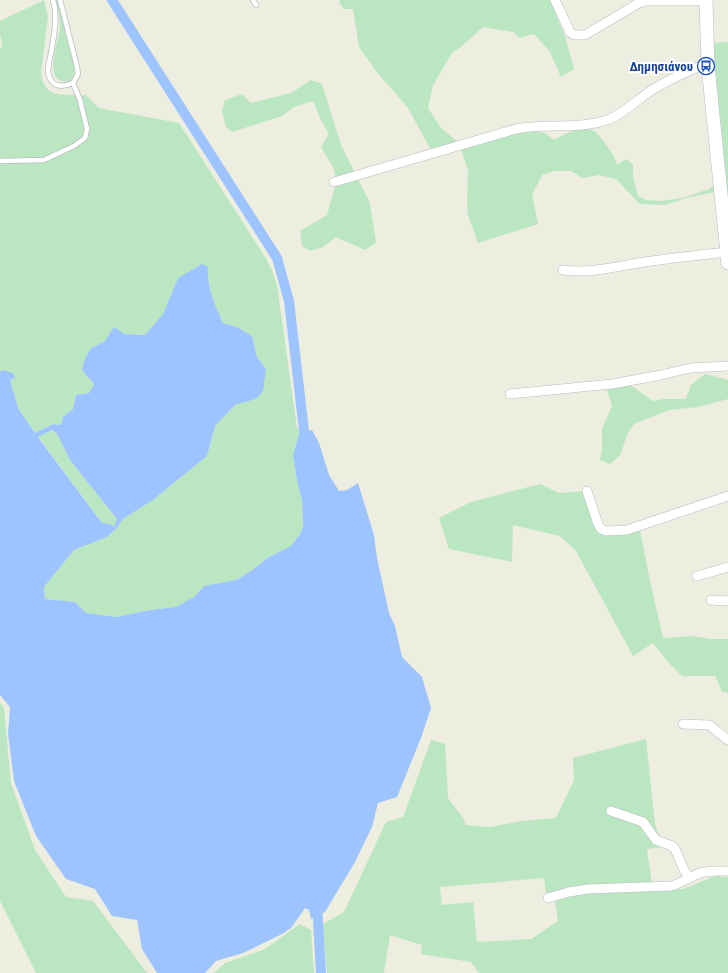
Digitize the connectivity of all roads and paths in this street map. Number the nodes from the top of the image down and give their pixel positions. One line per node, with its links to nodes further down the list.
1 (53, 0): 8 (lane)
2 (60, 0): 8 (lane)
3 (253, 0): 6 (lane)
4 (555, 0): 5 (street)
5 (706, 1): 7 (main road)
6 (256, 5)
7 (707, 63): 10 (street); 11 (main road)
8 (74, 83): 9 (lane)
9 (0, 161)
10 (334, 182)
11 (727, 258): 12 (street)
12 (563, 270)
13 (728, 366): 14 (street)
14 (510, 394)
15 (587, 491): 16 (street)
16 (728, 496)
17 (728, 566): 18 (street)
18 (696, 576)
19 (711, 600): 20 (street)
20 (728, 600)
21 (683, 724): 22 (street)
22 (728, 740)
23 (611, 811): 25 (street)
24 (728, 871): 25 (street)
25 (690, 878): 26 (street)
26 (548, 898)

